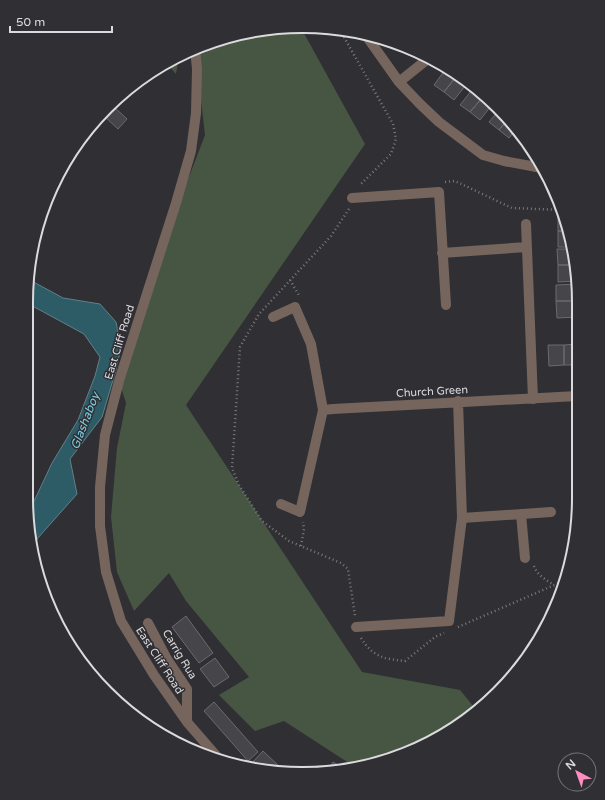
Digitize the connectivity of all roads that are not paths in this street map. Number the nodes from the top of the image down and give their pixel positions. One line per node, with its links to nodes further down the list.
1 (369, 41): 4 (street)
2 (196, 55): 23 (street, East Cliff Road)
3 (424, 62): 4 (street)
4 (399, 82): 5 (street)
5 (535, 166)
6 (352, 198): 9 (street)
7 (526, 224): 8 (street)
8 (526, 247): 9 (street); 13 (street)
9 (442, 253): 10 (street)
10 (446, 305)
11 (273, 316): 15 (street)
12 (572, 396): 13 (street, Church Green)
13 (533, 398): 14 (street, Church Green)
14 (458, 402): 15 (street, Church Green); 19 (street)
15 (328, 409): 16 (street)
16 (281, 504)
17 (551, 512): 18 (street)
18 (521, 514): 19 (street); 20 (street)
19 (462, 518): 22 (street)
20 (525, 558)
21 (148, 623): 23 (street, Carrig Rua)
22 (356, 626)
23 (187, 722): 24 (street, East Cliff Road)
24 (213, 752)

